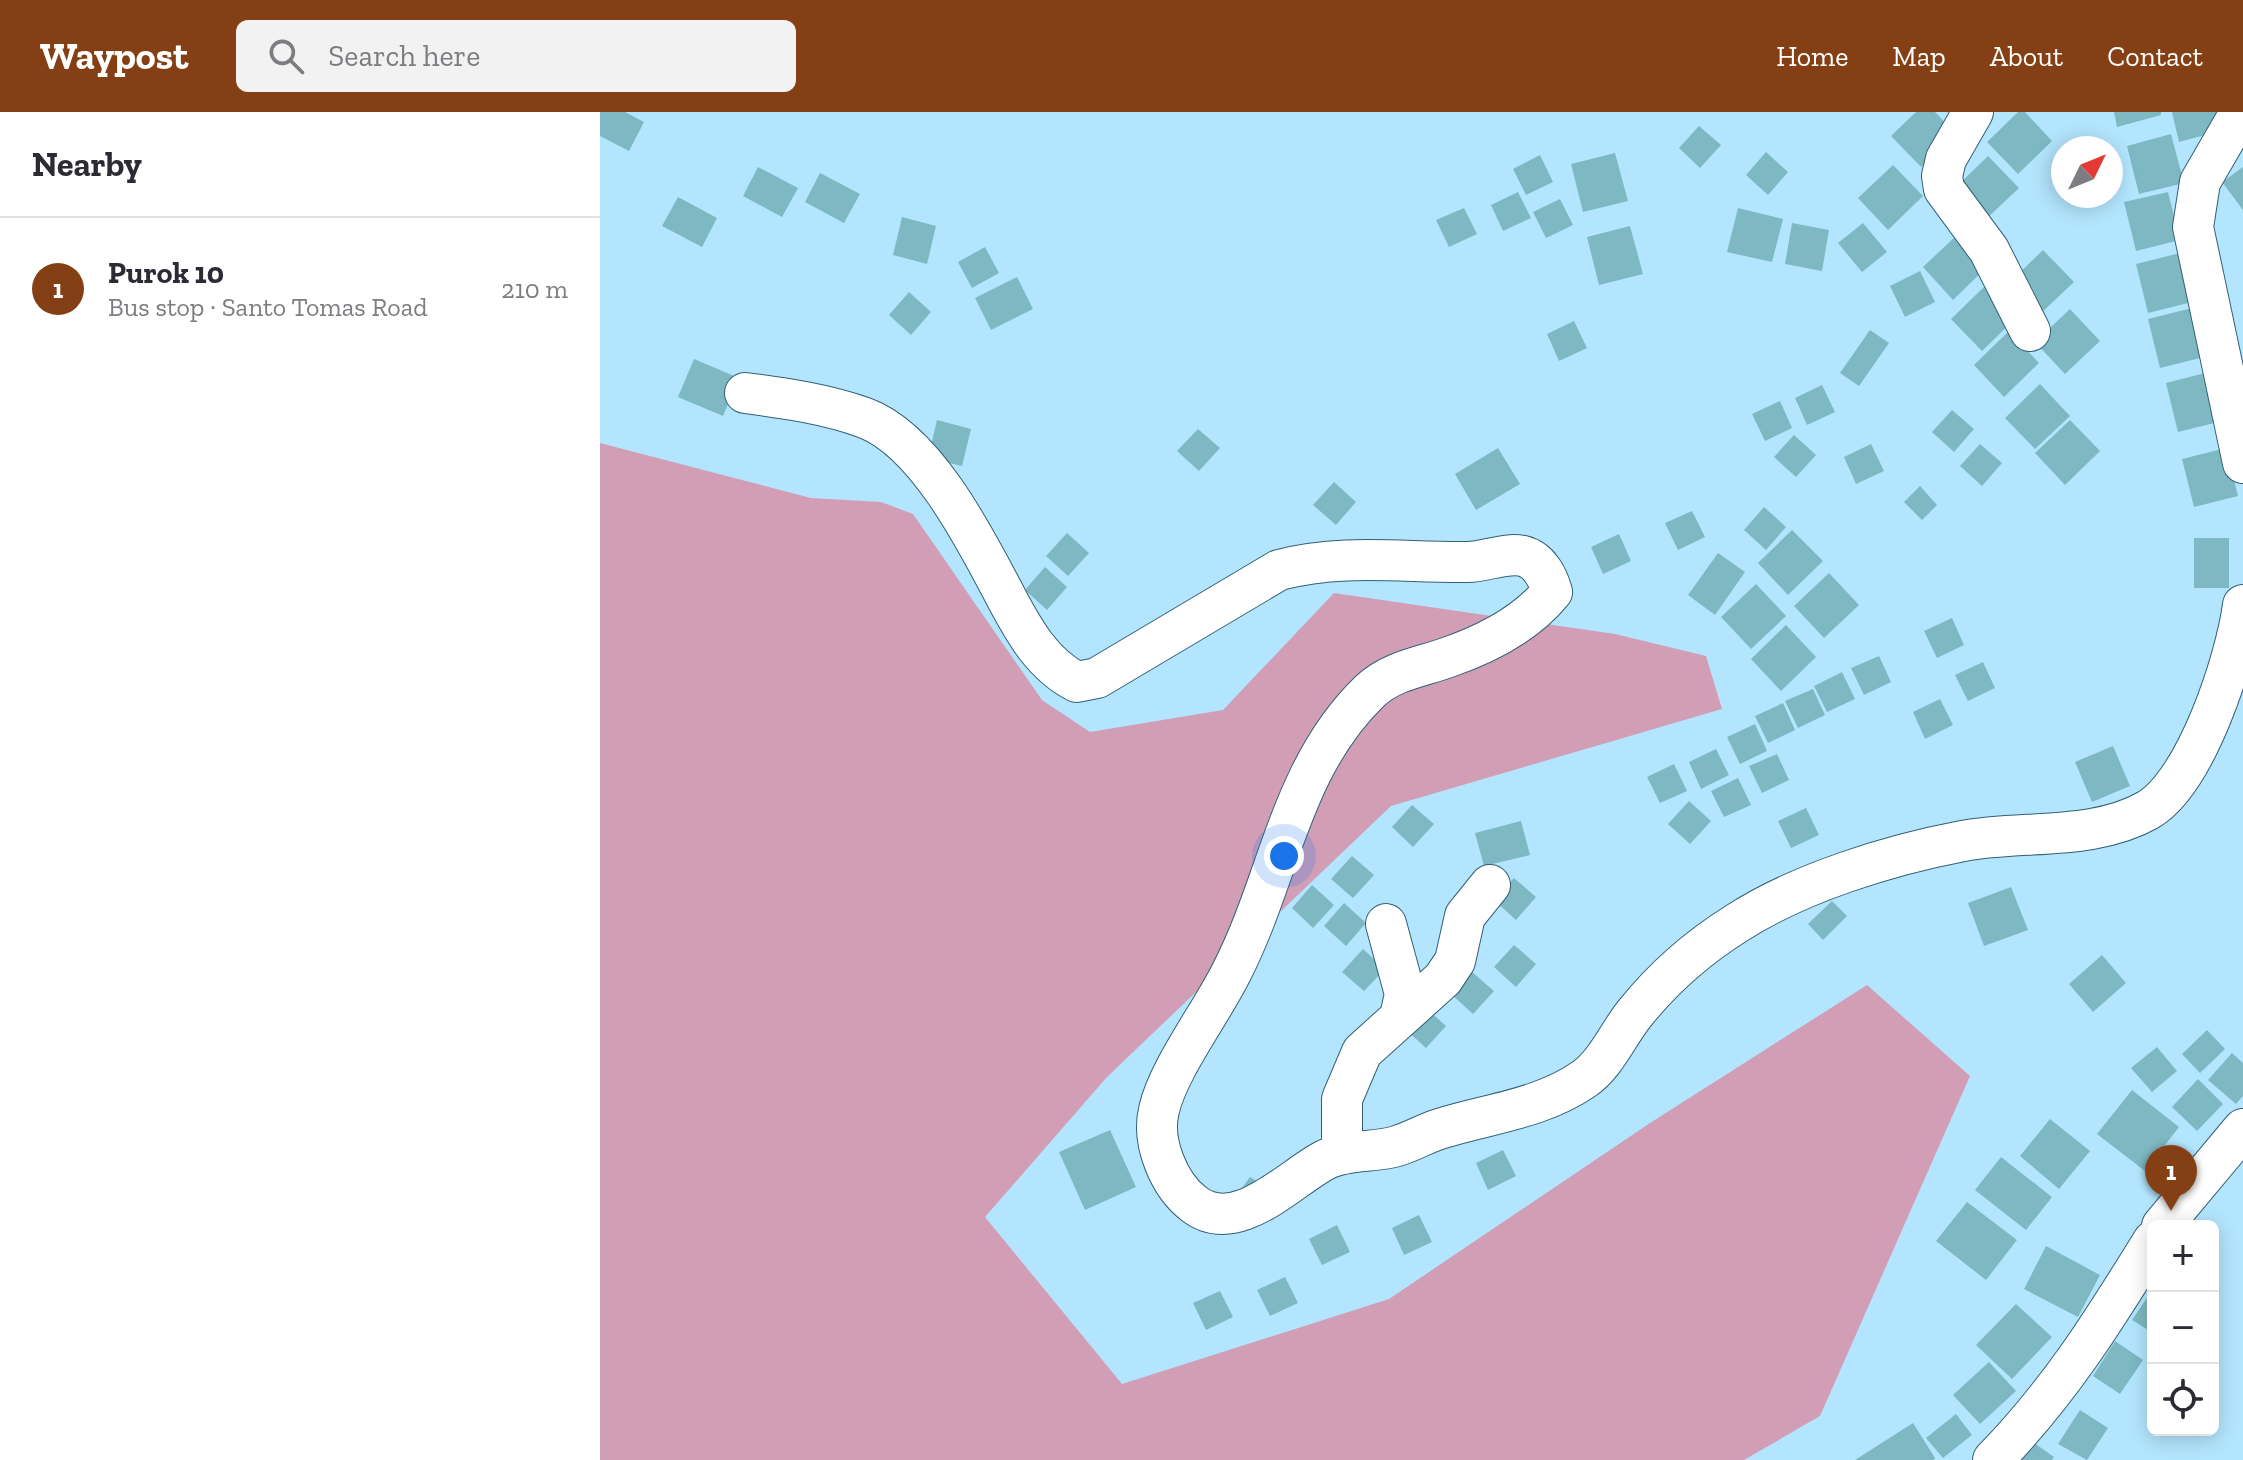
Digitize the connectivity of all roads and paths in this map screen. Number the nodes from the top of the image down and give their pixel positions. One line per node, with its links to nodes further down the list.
1 (1973, 112): 3 (street)
2 (2239, 118): 5 (street)
3 (2030, 331)
4 (745, 393): 11 (street)
5 (2243, 463)
6 (2243, 605): 11 (street)
7 (1490, 885): 9 (street)
8 (1386, 924): 9 (street)
9 (1400, 1017): 11 (street)
10 (2243, 1129): 12 (street)
11 (1342, 1154)
12 (2167, 1220)
13 (2147, 1250): 14 (street)
14 (1993, 1460)

